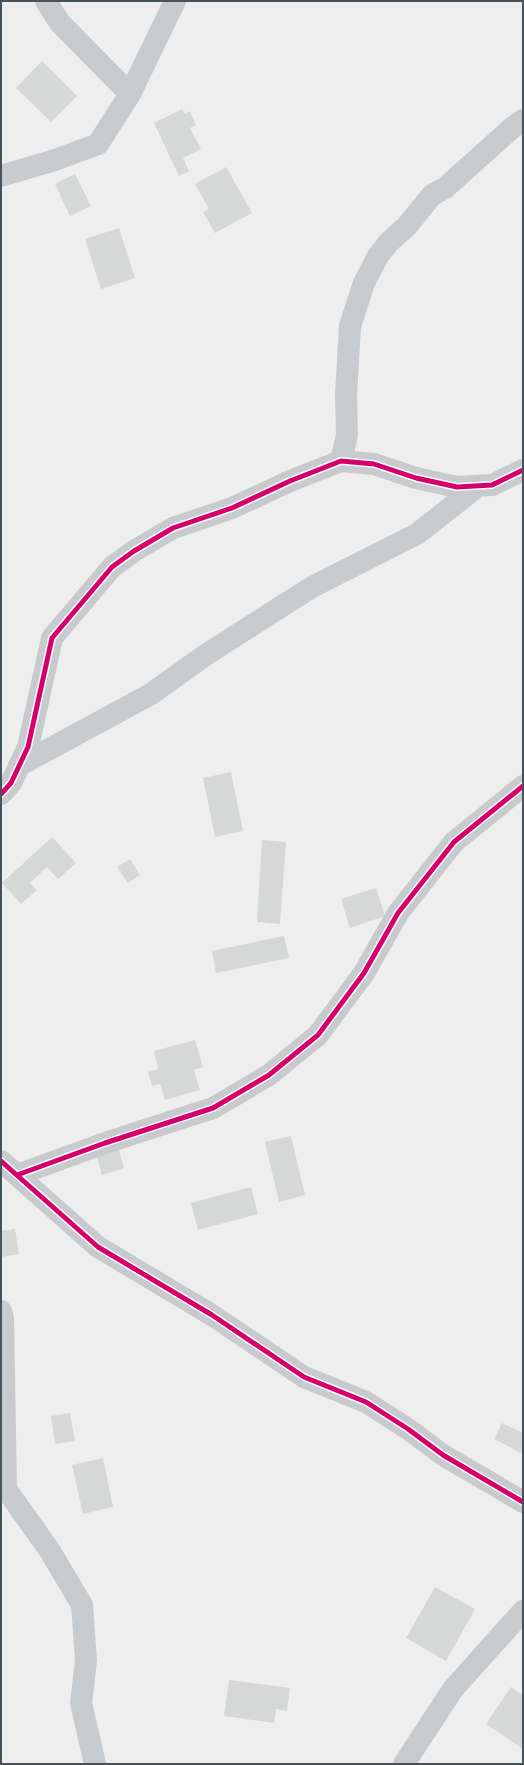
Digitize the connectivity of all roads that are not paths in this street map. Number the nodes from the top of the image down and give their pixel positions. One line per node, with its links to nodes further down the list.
1 (46, 1): 3 (street)
2 (175, 1): 3 (street)
3 (130, 94): 5 (street)
4 (523, 120): 6 (street)
5 (1, 176)
6 (341, 461): 8 (street); 9 (street)
7 (523, 470): 8 (street)
8 (478, 486): 9 (street)
9 (20, 765): 11 (street)
10 (523, 786): 13 (street)
11 (1, 794)
12 (1, 1161): 13 (street)
13 (17, 1175): 16 (street)
14 (1, 1311): 15 (street)
15 (3, 1492): 18 (street)
16 (523, 1502)
17 (523, 1611): 19 (street)
18 (96, 1764)
19 (404, 1764)

